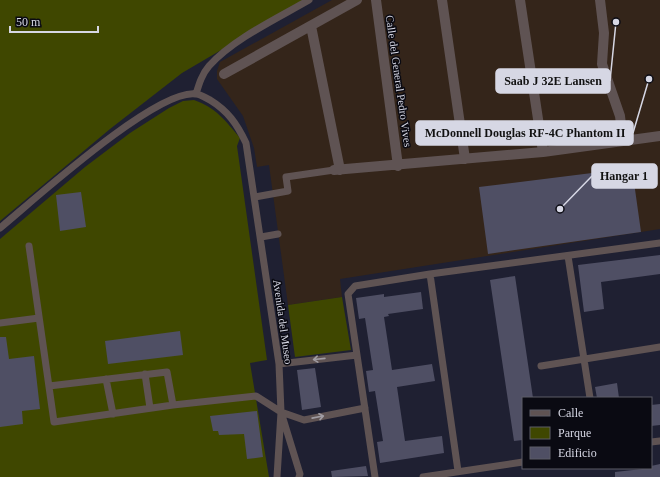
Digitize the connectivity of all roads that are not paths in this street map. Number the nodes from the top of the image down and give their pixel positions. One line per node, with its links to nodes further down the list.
1 (309, 0): 9 (lane)
2 (357, 0): 7 (street)
3 (376, 0): 14 (street, Calle del General Pedro Vives)
4 (442, 0): 13 (street)
5 (520, 0): 12 (street)
6 (600, 0): 11 (street)
7 (311, 26): 8 (street); 15 (street)
8 (224, 74)
9 (196, 94): 16 (lane, Avenida del Museo); 17 (lane)
10 (660, 136): 11 (street)
11 (623, 141): 12 (street)
12 (543, 152): 13 (street)
13 (465, 160): 14 (street)
14 (398, 166): 15 (street)
15 (337, 170): 16 (lane)
16 (254, 197): 19 (lane, Avenida del Museo)
17 (0, 228)
18 (278, 234): 19 (lane)
19 (261, 237): 29 (lane, Avenida del Museo)
20 (660, 243): 22 (lane)
21 (29, 246): 24 (lane)
22 (568, 256): 23 (lane); 28 (lane)
23 (430, 274): 27 (lane); 41 (lane)
24 (39, 318): 25 (lane); 33 (lane)
25 (0, 323)
26 (660, 347): 28 (lane)
27 (357, 355): 29 (lane, one-way to 29); 37 (lane)
28 (584, 359): 30 (lane); 34 (lane)
29 (278, 364): 38 (lane, Avenida del Museo)
30 (540, 366)
31 (145, 374): 32 (lane); 35 (lane); 36 (lane)
32 (106, 379): 33 (lane); 39 (lane)
33 (49, 386): 39 (lane)
34 (590, 397)
35 (173, 405): 36 (lane); 38 (lane)
36 (150, 408): 39 (lane)
37 (365, 408): 38 (lane, one-way to 37); 44 (lane)
38 (280, 412): 42 (lane); 43 (lane, Avenida del Museo)
39 (113, 414)
40 (522, 462): 41 (lane)
41 (458, 471): 45 (lane)
42 (277, 477)
43 (299, 477)
44 (375, 477)
45 (423, 477)

